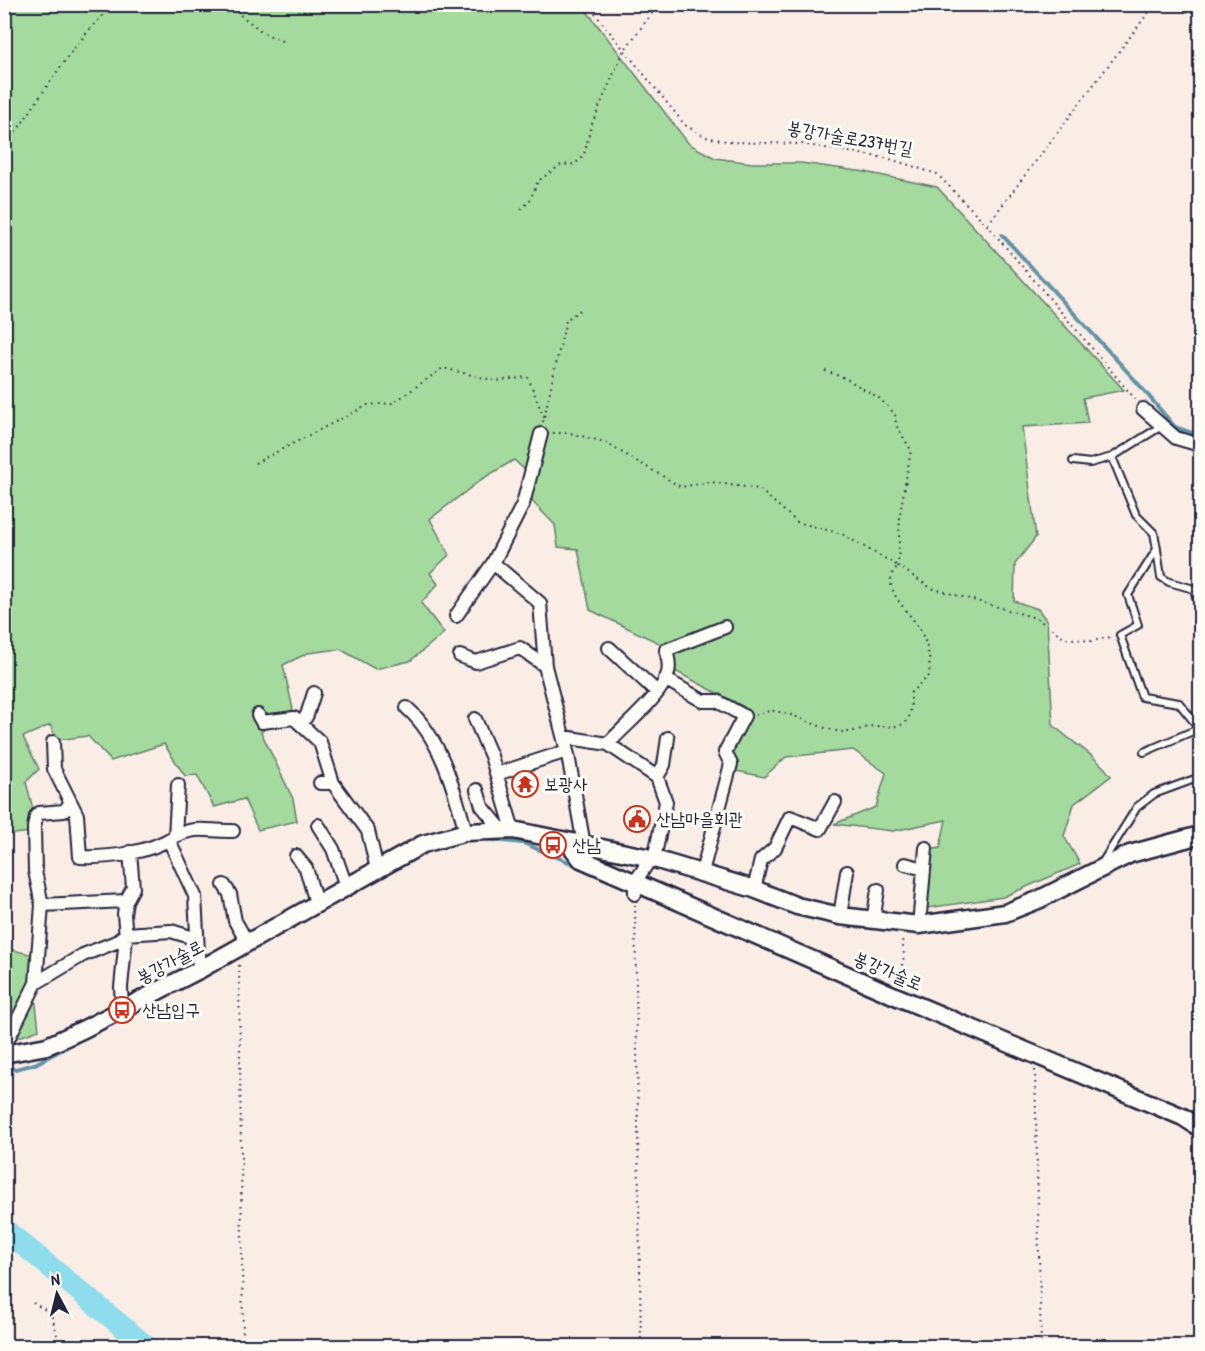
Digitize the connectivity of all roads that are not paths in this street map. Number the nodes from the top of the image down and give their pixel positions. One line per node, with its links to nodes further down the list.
1 (1143, 409): 2 (street)
2 (1160, 427): 4 (street); 5 (lane)
3 (542, 434): 8 (street)
4 (1200, 445)
5 (1112, 457): 6 (lane); 7 (lane)
6 (1073, 461)
7 (1157, 549): 9 (lane); 22 (lane)
8 (493, 563): 10 (street); 14 (street)
9 (1200, 612)
10 (456, 616)
11 (725, 627): 15 (street)
12 (609, 648): 16 (street)
13 (460, 656): 14 (street)
14 (545, 666): 23 (street)
15 (667, 677): 16 (street); 51 (street)
16 (657, 692): 26 (street)
17 (314, 693): 21 (street)
18 (407, 708): 39 (street)
19 (258, 716): 21 (street)
20 (475, 719): 29 (street)
21 (302, 723): 49 (street)
22 (1200, 729): 28 (lane)
23 (564, 738): 26 (street); 27 (street)
24 (668, 738): 30 (street)
25 (53, 742): 35 (street)
26 (608, 744): 30 (street)
27 (567, 751): 29 (street); 42 (street)
28 (1144, 752)
29 (497, 774): 37 (street)
30 (657, 777): 46 (street)
31 (1200, 777): 48 (lane)
32 (178, 785): 41 (street)
33 (477, 790): 37 (street)
34 (836, 802): 56 (street)
35 (69, 805): 44 (street); 60 (street)
36 (318, 825): 54 (street)
37 (508, 830): 39 (street, 봉강가술로); 42 (street, 봉강가술로)
38 (233, 831): 41 (street)
39 (466, 832): 49 (street, 봉강가술로)
40 (1200, 835): 48 (street, 봉강가술로)
41 (172, 838): 44 (street); 65 (street)
42 (575, 843): 46 (street, 봉강가술로); 55 (street, 봉강가술로)
43 (926, 848): 50 (street)
44 (130, 852): 58 (street)
45 (296, 856): 59 (street)
46 (652, 858): 51 (street, 봉강가술로); 55 (street)
47 (905, 864): 50 (street)
48 (1098, 868): 63 (street, 봉강가술로)
49 (377, 869): 54 (street, 봉강가술로)
50 (924, 869): 63 (street)
51 (702, 872): 56 (street, 봉강가술로)
52 (847, 872): 61 (street)
53 (224, 885): 66 (street)
54 (346, 886): 59 (street, 봉강가술로)
55 (635, 888): 72 (street, 봉강가술로)
56 (754, 890): 61 (street, 봉강가술로)
57 (878, 890): 62 (street)
58 (126, 901): 60 (street); 64 (street)
59 (316, 903): 66 (street, 봉강가술로)
60 (42, 905): 68 (street)
61 (840, 916): 62 (street, 봉강가술로)
62 (873, 921): 63 (street, 봉강가술로)
63 (920, 925)
64 (126, 934): 65 (street); 68 (street); 69 (street)
65 (197, 939): 67 (street)
66 (243, 944): 67 (street, 봉강가술로)
67 (199, 970): 69 (street, 봉강가술로)
68 (36, 983): 70 (street)
69 (122, 1009): 71 (street, 봉강가술로)
70 (4, 1047)
71 (4, 1054)
72 (1200, 1128)

